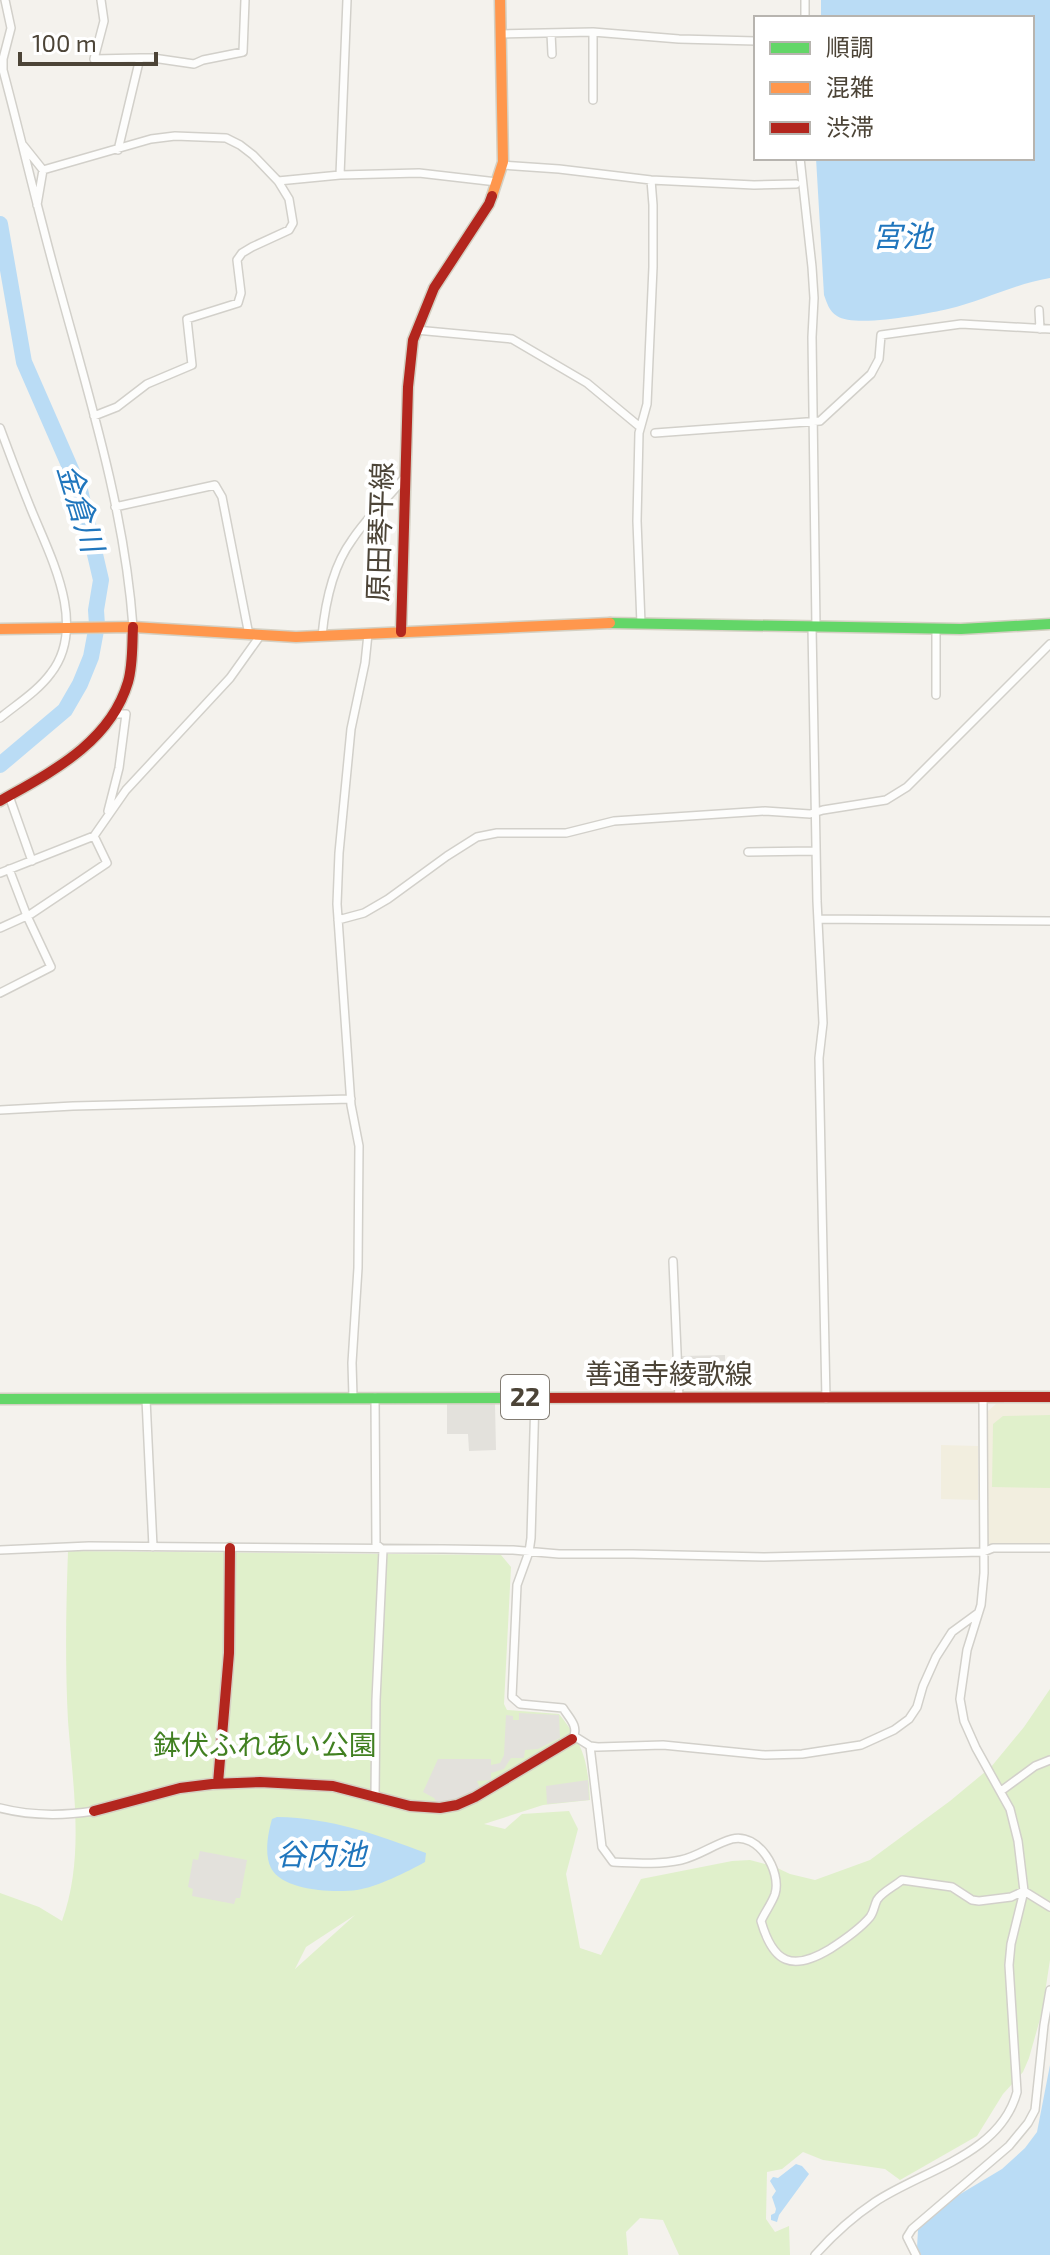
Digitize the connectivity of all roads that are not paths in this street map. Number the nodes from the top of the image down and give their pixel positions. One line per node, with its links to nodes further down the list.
1 (5, 0): 13 (street)
2 (101, 0): 11 (street)
3 (245, 0): 11 (street)
4 (347, 0): 18 (street)
5 (500, 0): 8 (main road, 原田琴平線)
6 (593, 32): 7 (street); 9 (street); 12 (street)
7 (551, 33): 8 (street); 10 (street)
8 (501, 34): 16 (main road, 原田琴平線)
9 (754, 41)
10 (552, 54)
11 (140, 58): 14 (street)
12 (593, 100)
13 (21, 142): 17 (street); 23 (street)
14 (118, 150): 17 (street); 20 (street)
15 (800, 160): 29 (street)
16 (502, 165): 19 (street); 21 (main road, 原田琴平線)
17 (43, 170): 23 (street)
18 (340, 175): 20 (street); 21 (street)
19 (651, 180): 22 (street); 30 (street)
20 (278, 181): 28 (street)
21 (497, 182): 27 (main road, 原田琴平線)
22 (796, 184)
23 (37, 207): 28 (street)
24 (1039, 310): 25 (street)
25 (1040, 329): 26 (street); 29 (street)
26 (1050, 329)
27 (416, 330): 30 (street); 33 (main road, 原田琴平線)
28 (94, 416): 34 (street)
29 (813, 422): 32 (street); 38 (street)
30 (640, 427): 35 (street)
31 (0, 428): 39 (street)
32 (655, 433)
33 (405, 477): 42 (main road, 原田琴平線); 45 (street)
34 (115, 507): 37 (street); 44 (street)
35 (641, 624): 38 (main road); 42 (main road)
36 (1050, 624): 41 (main road)
37 (128, 627): 39 (main road, 原田琴平線); 44 (main road, 原田琴平線); 48 (main road)
38 (814, 627): 41 (main road); 51 (street)
39 (66, 628): 40 (main road, 原田琴平線); 49 (street)
40 (0, 629)
41 (936, 629): 47 (street)
42 (401, 632): 43 (main road, 原田琴平線)
43 (368, 634): 45 (main road, 原田琴平線); 61 (street)
44 (254, 635): 45 (main road, 原田琴平線); 52 (street)
45 (322, 636)
46 (1050, 644): 51 (street)
47 (936, 695)
48 (115, 714): 50 (main road); 52 (street)
49 (0, 718)
50 (5, 799): 56 (street)
51 (815, 812): 54 (street); 61 (street)
52 (106, 817): 53 (street)
53 (94, 836): 56 (street); 59 (street)
54 (816, 851): 55 (street); 60 (street)
55 (748, 852)
56 (32, 861): 57 (street)
57 (9, 869): 58 (street); 59 (street)
58 (0, 873)
59 (27, 916): 63 (street); 64 (street)
60 (818, 919): 62 (street); 76 (street)
61 (338, 920): 65 (street)
62 (1050, 921)
63 (0, 928)
64 (0, 993)
65 (351, 1099): 66 (street); 68 (street)
66 (0, 1110)
67 (673, 1261): 72 (street)
68 (353, 1397): 69 (main road, 善通寺綾歌線 / 22); 75 (main road, 善通寺綾歌線 / 22)
69 (375, 1397): 70 (main road, 善通寺綾歌線 / 22); 81 (street)
70 (535, 1397): 72 (main road, 善通寺綾歌線 / 22); 82 (street)
71 (1050, 1397): 73 (main road, 善通寺綾歌線 / 22)
72 (679, 1398): 76 (main road, 善通寺綾歌線 / 22)
73 (983, 1398): 76 (main road, 善通寺綾歌線 / 22); 83 (street)
74 (0, 1399): 75 (main road, 善通寺綾歌線 / 22)
75 (146, 1399): 77 (street)
76 (826, 1399)
77 (153, 1547): 78 (street); 80 (street)
78 (230, 1548): 81 (street); 88 (main road)
79 (1050, 1548): 83 (street)
80 (0, 1550)
81 (383, 1550): 82 (street); 90 (street)
82 (529, 1552): 83 (street); 85 (street)
83 (983, 1552): 84 (street)
84 (979, 1612): 86 (street); 89 (street)
85 (573, 1737): 86 (street); 90 (main road)
86 (590, 1746): 93 (street)
87 (1050, 1760): 89 (street)
88 (218, 1783): 90 (main road); 92 (main road)
89 (1001, 1791): 93 (street)
90 (375, 1797)
91 (0, 1808): 92 (street)
92 (94, 1811)
93 (1024, 1891): 94 (street); 96 (street)
94 (1050, 1907)
95 (1050, 1990): 97 (street)
96 (815, 2255)
97 (916, 2255)

